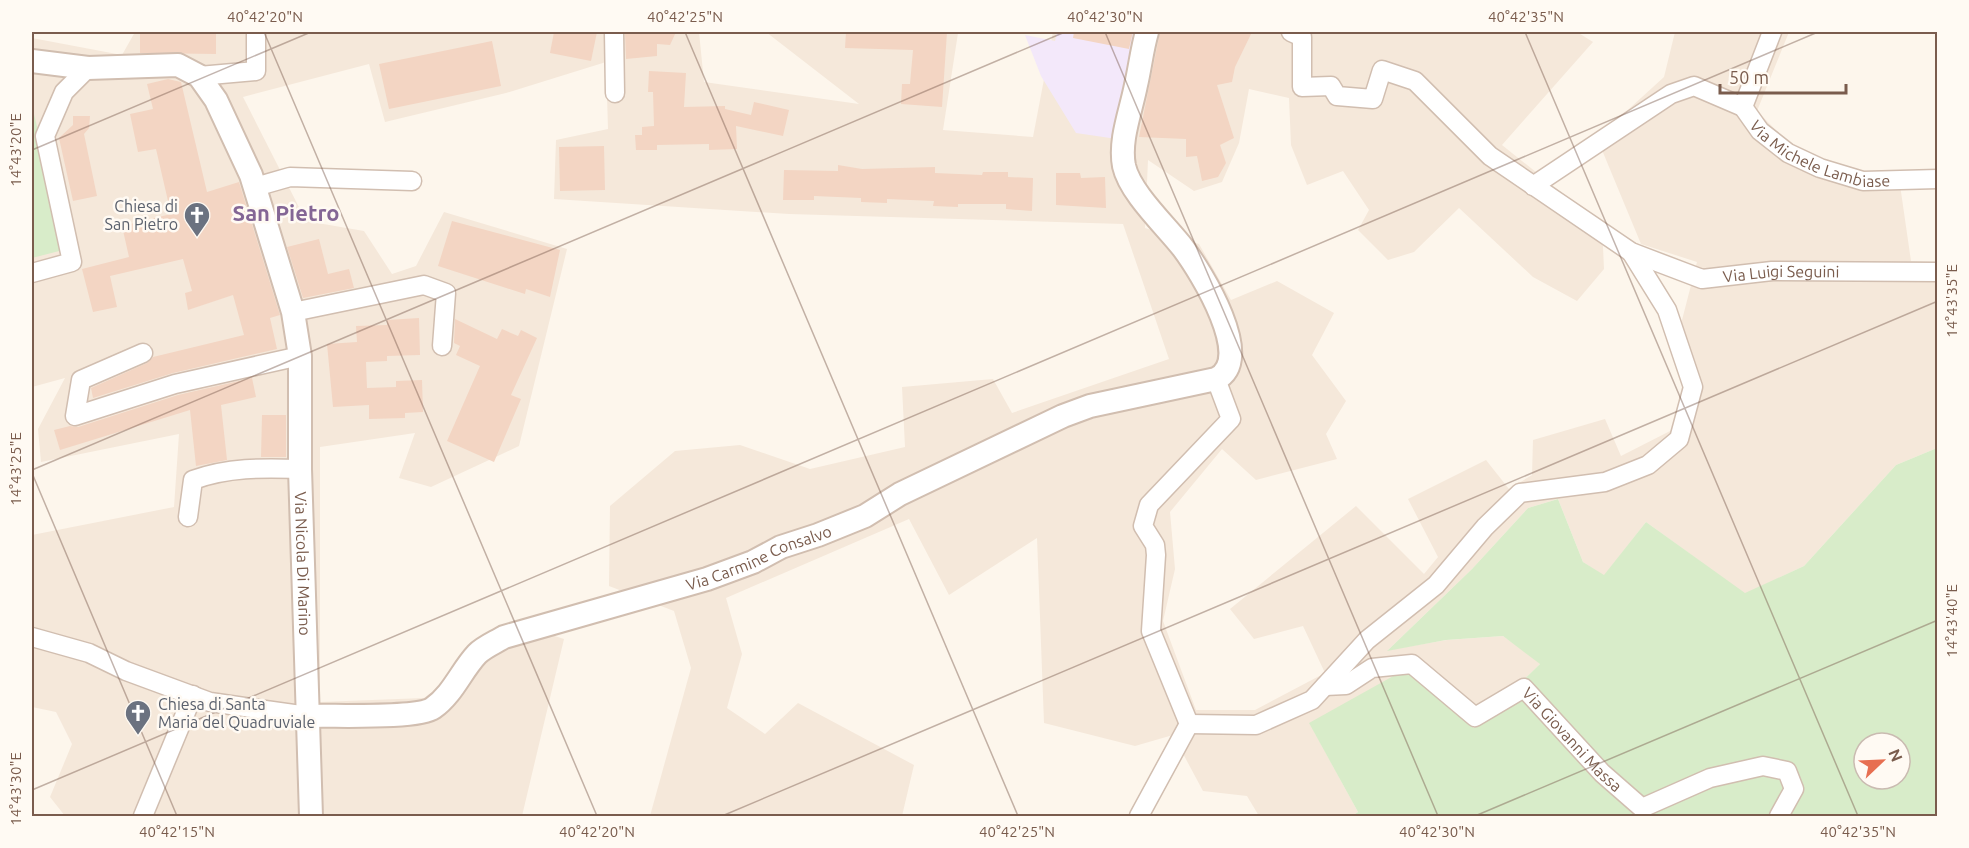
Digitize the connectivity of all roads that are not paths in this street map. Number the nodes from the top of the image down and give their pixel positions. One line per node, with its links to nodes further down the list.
1 (256, 32): 8 (street)
2 (614, 32): 9 (street)
3 (1147, 32): 22 (street)
4 (1291, 32): 13 (street)
5 (1772, 32): 10 (street)
6 (32, 61): 7 (street)
7 (88, 68): 8 (street); 17 (street)
8 (199, 76): 14 (street, Via Nicola Di Marino)
9 (615, 93)
10 (1743, 107): 11 (street, Via Michele Lambiase); 13 (street, Via Michele Lambiase)
11 (1938, 179)
12 (412, 181): 14 (street)
13 (1533, 186): 15 (street)
14 (255, 187): 18 (street, Via Nicola Di Marino)
15 (1631, 252): 16 (street, Via Luigi Seguini); 26 (street)
16 (1938, 272)
17 (32, 273)
18 (293, 312): 19 (street); 21 (street, Via Nicola Di Marino)
19 (442, 346)
20 (143, 353): 21 (street)
21 (300, 356): 23 (street, Via Nicola Di Marino)
22 (1216, 380): 28 (street, Via Carmine Consalvo); 29 (street)
23 (300, 469): 24 (street); 28 (street, Via Nicola Di Marino)
24 (188, 517)
25 (32, 637): 27 (street)
26 (1325, 686): 29 (street); 33 (street, Via Giovanni Massa)
27 (193, 695): 28 (street); 30 (street)
28 (308, 716): 31 (street, Via Nicola Di Marino)
29 (1189, 724): 32 (street)
30 (143, 816)
31 (311, 816)
32 (1140, 816)
33 (1779, 816)

